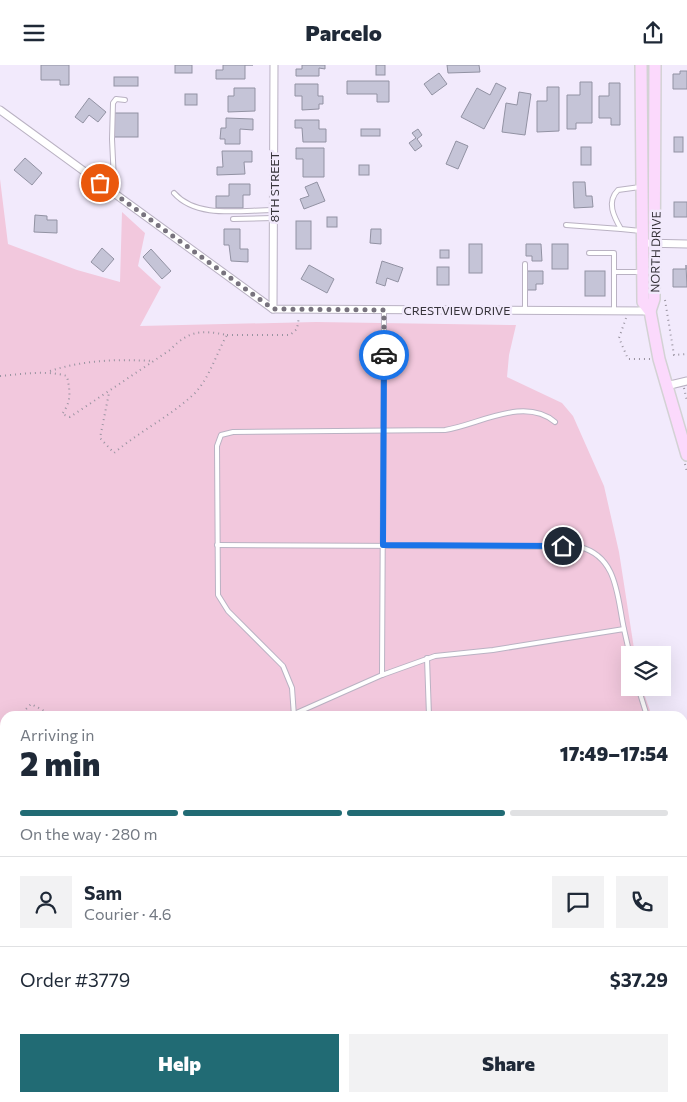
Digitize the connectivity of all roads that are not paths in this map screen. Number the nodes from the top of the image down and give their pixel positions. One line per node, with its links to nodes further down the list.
1 (274, 65): 9 (street, 8TH STREET)
2 (641, 65): 6 (main road, NORTH DRIVE)
3 (655, 65): 16 (main road, NORTH DRIVE)
4 (125, 99): 7 (lane)
5 (0, 110): 7 (street)
6 (643, 187): 13 (lane); 14 (main road, NORTH DRIVE)
7 (112, 191): 22 (street)
8 (174, 193): 9 (lane)
9 (274, 210): 10 (street, 8TH STREET)
10 (274, 218): 11 (lane); 22 (street, 8TH STREET)
11 (233, 219)
12 (566, 225): 13 (lane)
13 (621, 229): 14 (lane)
14 (643, 231): 15 (main road, NORTH DRIVE)
15 (643, 243): 16 (street); 21 (main road, NORTH DRIVE)
16 (655, 243): 17 (street); 25 (main road, NORTH DRIVE)
17 (687, 244)
18 (589, 253): 20 (lane)
19 (525, 264): 24 (lane)
20 (614, 272): 21 (lane); 26 (lane)
21 (643, 272): 25 (main road, NORTH DRIVE)
22 (273, 309): 23 (street, CRESTVIEW DRIVE)
23 (384, 310): 24 (street, CRESTVIEW DRIVE); 30 (lane)
24 (525, 310): 26 (street, CRESTVIEW DRIVE)
25 (650, 311): 26 (street, CRESTVIEW DRIVE); 28 (main road)
26 (616, 313)
27 (685, 382): 28 (street)
28 (666, 386): 31 (main road)
29 (555, 422): 30 (lane)
30 (383, 431): 32 (lane); 33 (lane)
31 (685, 458)
32 (218, 545): 33 (lane); 39 (lane)
33 (383, 545): 34 (lane); 37 (lane)
34 (624, 629): 35 (lane); 36 (lane)
35 (628, 646)
36 (427, 658): 37 (lane); 41 (lane)
37 (382, 675): 40 (lane)
38 (641, 696): 42 (lane)
39 (294, 711)
40 (303, 711)
41 (430, 711)
42 (645, 711)

